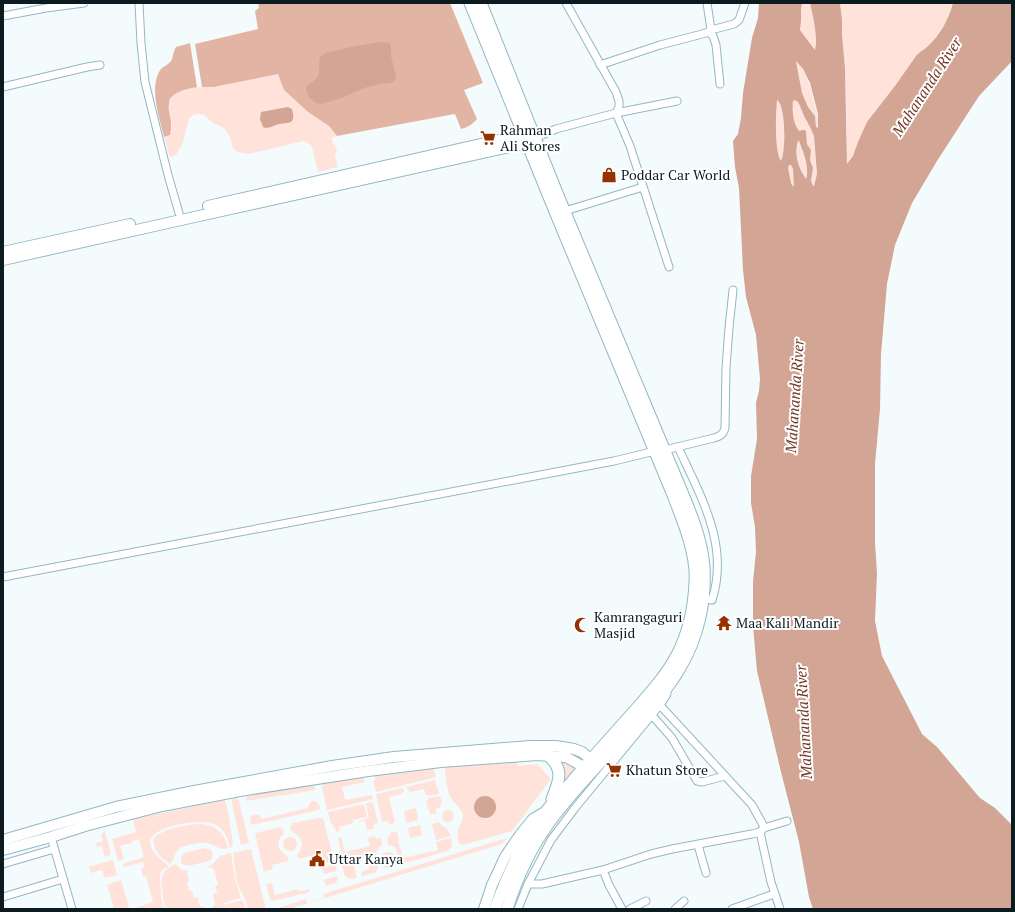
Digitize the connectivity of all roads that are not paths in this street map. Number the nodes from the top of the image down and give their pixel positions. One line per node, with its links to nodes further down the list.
1 (84, 3): 8 (street)
2 (139, 3): 19 (street)
3 (470, 3): 16 (main road)
4 (481, 3): 16 (main road)
5 (566, 3): 11 (street)
6 (707, 3): 9 (street)
7 (745, 3): 9 (street)
8 (3, 16)
9 (710, 31): 11 (street); 12 (street)
10 (100, 65): 13 (street)
11 (600, 65): 15 (street)
12 (720, 84)
13 (3, 87)
14 (677, 101): 15 (street)
15 (616, 113): 16 (street); 17 (street)
16 (529, 136): 18 (main road); 19 (street); 21 (street); 25 (main road)
17 (643, 187): 18 (street); 22 (street)
18 (565, 211): 25 (main road)
19 (179, 213): 20 (street)
20 (3, 252)
21 (3, 260)
22 (669, 267)
23 (733, 290): 24 (street)
24 (678, 447): 25 (street); 27 (street)
25 (660, 451): 26 (street); 27 (main road); 27 (main road)
26 (3, 577)
27 (698, 599): 28 (main road); 32 (main road)
28 (659, 703): 29 (main road); 33 (street)
29 (650, 713): 32 (main road); 33 (street)
30 (530, 751): 31 (street); 32 (street); 34 (street)
31 (547, 755): 32 (street); 35 (main road)
32 (594, 768): 35 (main road); 47 (street); 55 (main road)
33 (725, 776): 37 (street)
34 (277, 780): 38 (street); 39 (street)
35 (546, 811): 53 (street); 54 (main road)
36 (787, 821): 37 (street)
37 (762, 830): 40 (street); 48 (street)
38 (51, 837): 41 (street); 42 (street)
39 (3, 840)
40 (698, 845): 44 (street); 45 (street)
41 (54, 849): 43 (street); 46 (street)
42 (3, 850)
43 (3, 864)
44 (603, 870): 47 (street); 57 (street)
45 (706, 873)
46 (63, 879): 49 (street); 52 (street)
47 (528, 884): 56 (street)
48 (774, 894): 60 (street); 61 (street)
49 (3, 897)
50 (646, 901): 58 (street)
51 (684, 901): 59 (street)
52 (70, 908)
53 (484, 909)
54 (495, 909)
55 (507, 909)
56 (518, 909)
57 (622, 909)
58 (630, 909)
59 (675, 909)
60 (732, 909)
61 (780, 909)

